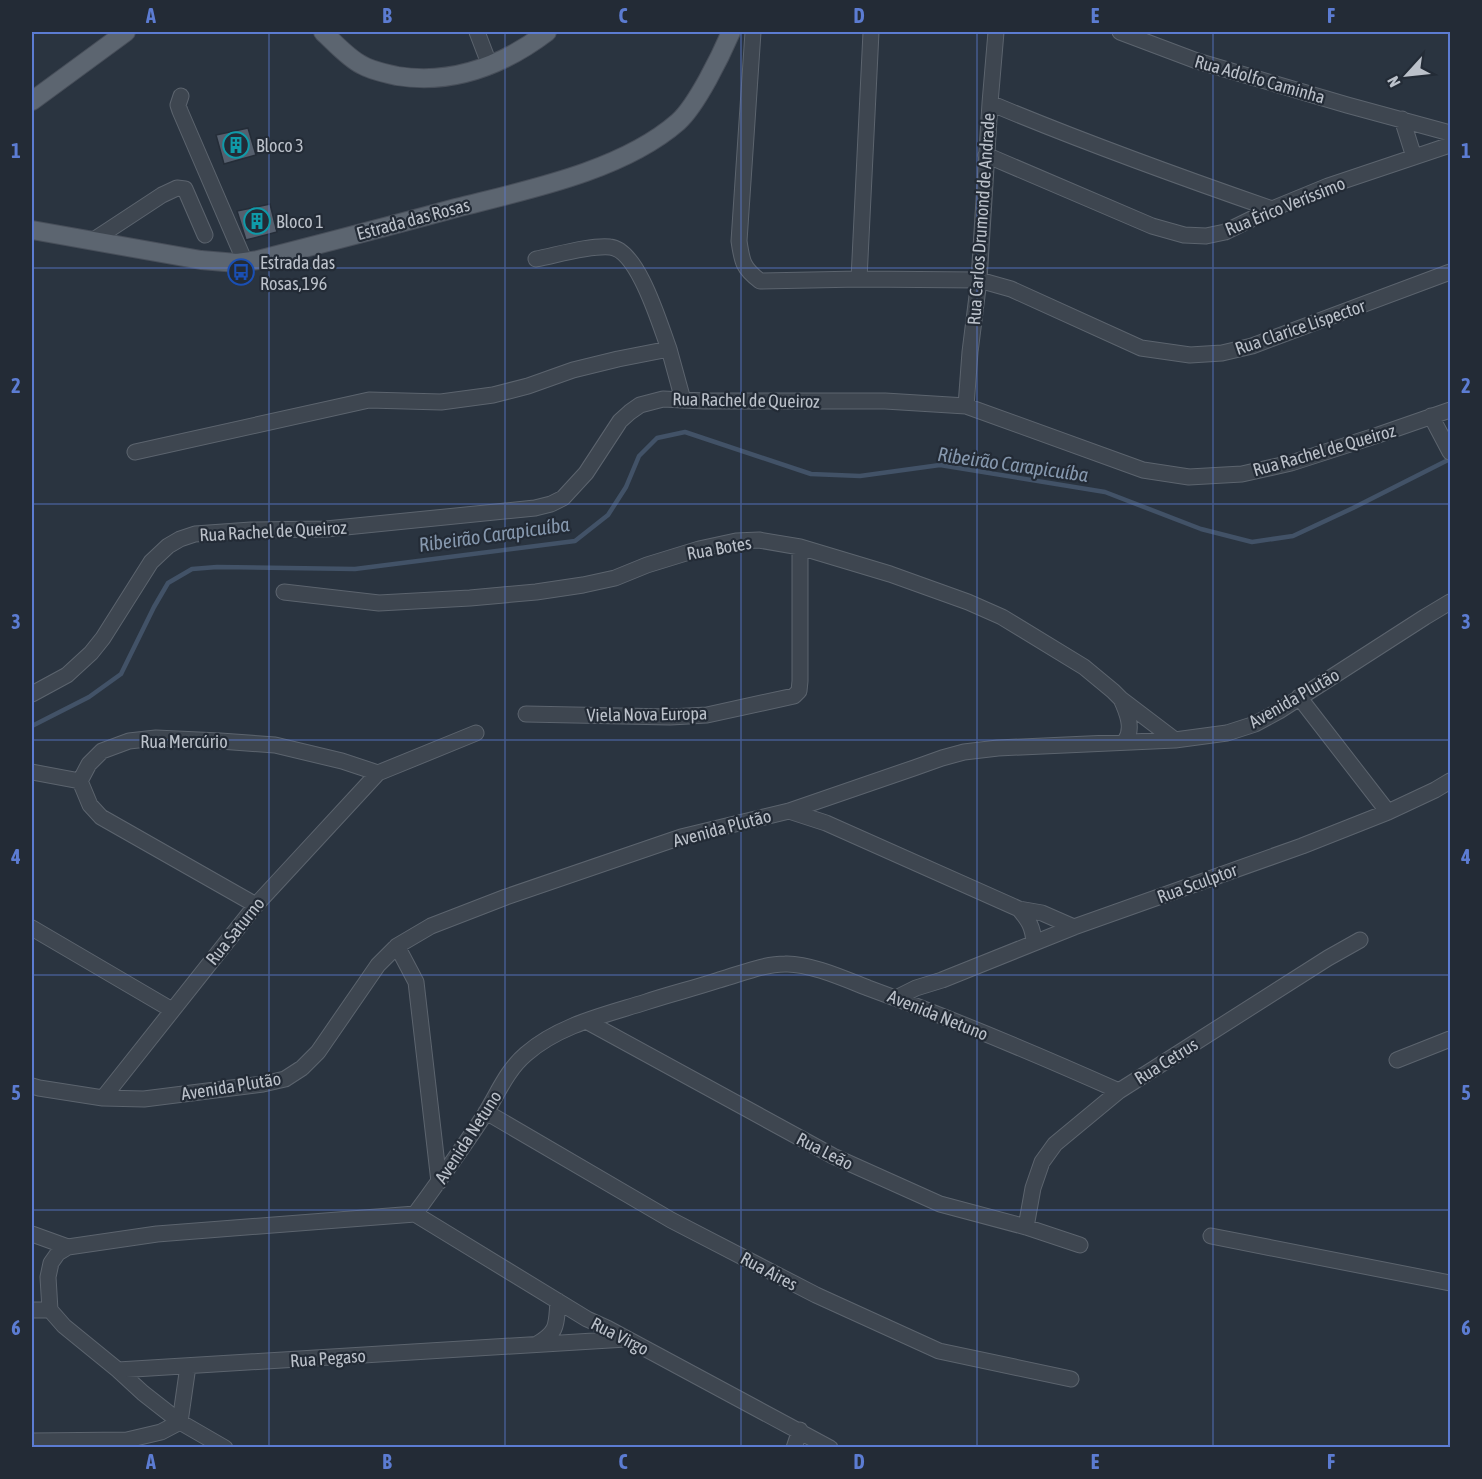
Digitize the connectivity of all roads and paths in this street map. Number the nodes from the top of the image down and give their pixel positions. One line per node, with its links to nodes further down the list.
1 (126, 32): 12 (main road)
2 (323, 32): 10 (main road)
3 (477, 32): 10 (street)
4 (547, 32): 10 (main road)
5 (730, 32): 24 (main road, Estrada das Rosas)
6 (753, 32): 26 (street, Rua Clarice Lispector)
7 (871, 32): 26 (street)
8 (996, 32): 13 (street, Rua Carlos Drumond de Andrade)
9 (1120, 32): 14 (street, Rua Adolfo Caminha)
10 (490, 66)
11 (181, 96): 24 (street)
12 (32, 101)
13 (990, 103): 17 (street, Rua Carlos Drumond de Andrade); 19 (street)
14 (1402, 119): 15 (street, Rua Adolfo Caminha); 18 (street)
15 (1450, 133)
16 (1450, 145): 18 (street, Rua Érico Veríssimo)
17 (986, 155): 19 (street, Rua Érico Veríssimo); 27 (street, Rua Carlos Drumond de Andrade)
18 (1414, 157): 19 (street, Rua Érico Veríssimo)
19 (1272, 209)
20 (32, 230): 22 (main road, Estrada das Rosas)
21 (205, 235): 22 (street)
22 (92, 241): 24 (main road, Estrada das Rosas)
23 (536, 259): 28 (street)
24 (245, 262)
25 (1450, 272): 27 (street, Rua Clarice Lispector)
26 (859, 279): 27 (street, Rua Clarice Lispector)
27 (980, 280): 30 (street, Rua Carlos Drumond de Andrade)
28 (669, 349): 29 (street); 34 (street)
29 (683, 400): 30 (street, Rua Rachel de Queiroz); 38 (street, Rua Rachel de Queiroz)
30 (966, 406): 32 (street, Rua Rachel de Queiroz)
31 (1450, 410): 32 (street, Rua Rachel de Queiroz)
32 (1431, 416): 33 (street)
33 (1448, 448)
34 (135, 452)
35 (800, 547): 36 (street, Rua Botes); 40 (street, Rua Botes); 41 (street, Viela Nova Europa)
36 (284, 592)
37 (1450, 602): 39 (street, Avenida Plutão)
38 (32, 694)
39 (1299, 697): 43 (street, Avenida Plutão); 51 (street)
40 (1122, 699): 43 (street, Rua Botes); 44 (street)
41 (526, 714)
42 (476, 733): 46 (street)
43 (1175, 740): 44 (street, Avenida Plutão)
44 (1125, 741): 49 (street, Avenida Plutão)
45 (32, 772): 47 (street)
46 (378, 773): 47 (street, Rua Mercúrio); 53 (street, Rua Saturno)
47 (80, 781): 53 (street)
48 (1450, 781): 51 (street, Rua Sculptor)
49 (829, 798): 50 (street, Avenida Plutão); 52 (street)
50 (789, 811): 52 (street); 59 (street, Avenida Plutão)
51 (1388, 812): 55 (street, Rua Sculptor)
52 (836, 827): 54 (street)
53 (256, 905): 63 (street, Rua Saturno)
54 (1019, 909): 55 (street); 58 (street)
55 (1074, 927): 58 (street, Rua Sculptor)
56 (32, 928): 63 (street)
57 (1360, 940): 68 (street, Rua Cetrus)
58 (1034, 943): 60 (street, Rua Sculptor)
59 (398, 946): 69 (street, Avenida Plutão); 71 (street)
60 (942, 980): 61 (street, Rua Sculptor); 62 (street)
61 (896, 998): 62 (street, Avenida Netuno); 64 (street, Avenida Netuno)
62 (922, 1007): 68 (street, Avenida Netuno)
63 (172, 1010): 69 (street, Rua Saturno)
64 (586, 1021): 70 (street, Avenida Netuno); 73 (street, Rua Leão)
65 (1450, 1039): 66 (street)
66 (1397, 1060)
67 (32, 1086): 69 (street, Avenida Plutão)
68 (1119, 1091): 73 (street, Rua Cetrus)
69 (103, 1098)
70 (486, 1112): 71 (street, Avenida Netuno); 86 (street, Rua Aires)
71 (439, 1182): 72 (street, Avenida Netuno)
72 (415, 1214): 77 (street); 79 (street, Rua Virgo)
73 (1026, 1227): 76 (street, Rua Leão)
74 (32, 1234): 77 (street)
75 (1211, 1236): 78 (street)
76 (1080, 1245)
77 (68, 1247): 81 (street)
78 (1450, 1283)
79 (558, 1301): 82 (street, Rua Virgo); 83 (street)
80 (32, 1310): 81 (street)
81 (50, 1310): 85 (street)
82 (626, 1339): 83 (street, Rua Pegaso); 88 (street, Rua Virgo)
83 (537, 1344): 84 (street, Rua Pegaso)
84 (189, 1366): 85 (street, Rua Pegaso); 87 (street)
85 (118, 1370): 87 (street)
86 (1071, 1379)
87 (180, 1422): 89 (street); 90 (street)
88 (800, 1430): 91 (street); 92 (street, Rua Virgo)
89 (32, 1441)
90 (225, 1448)
91 (794, 1448)
92 (831, 1448)

